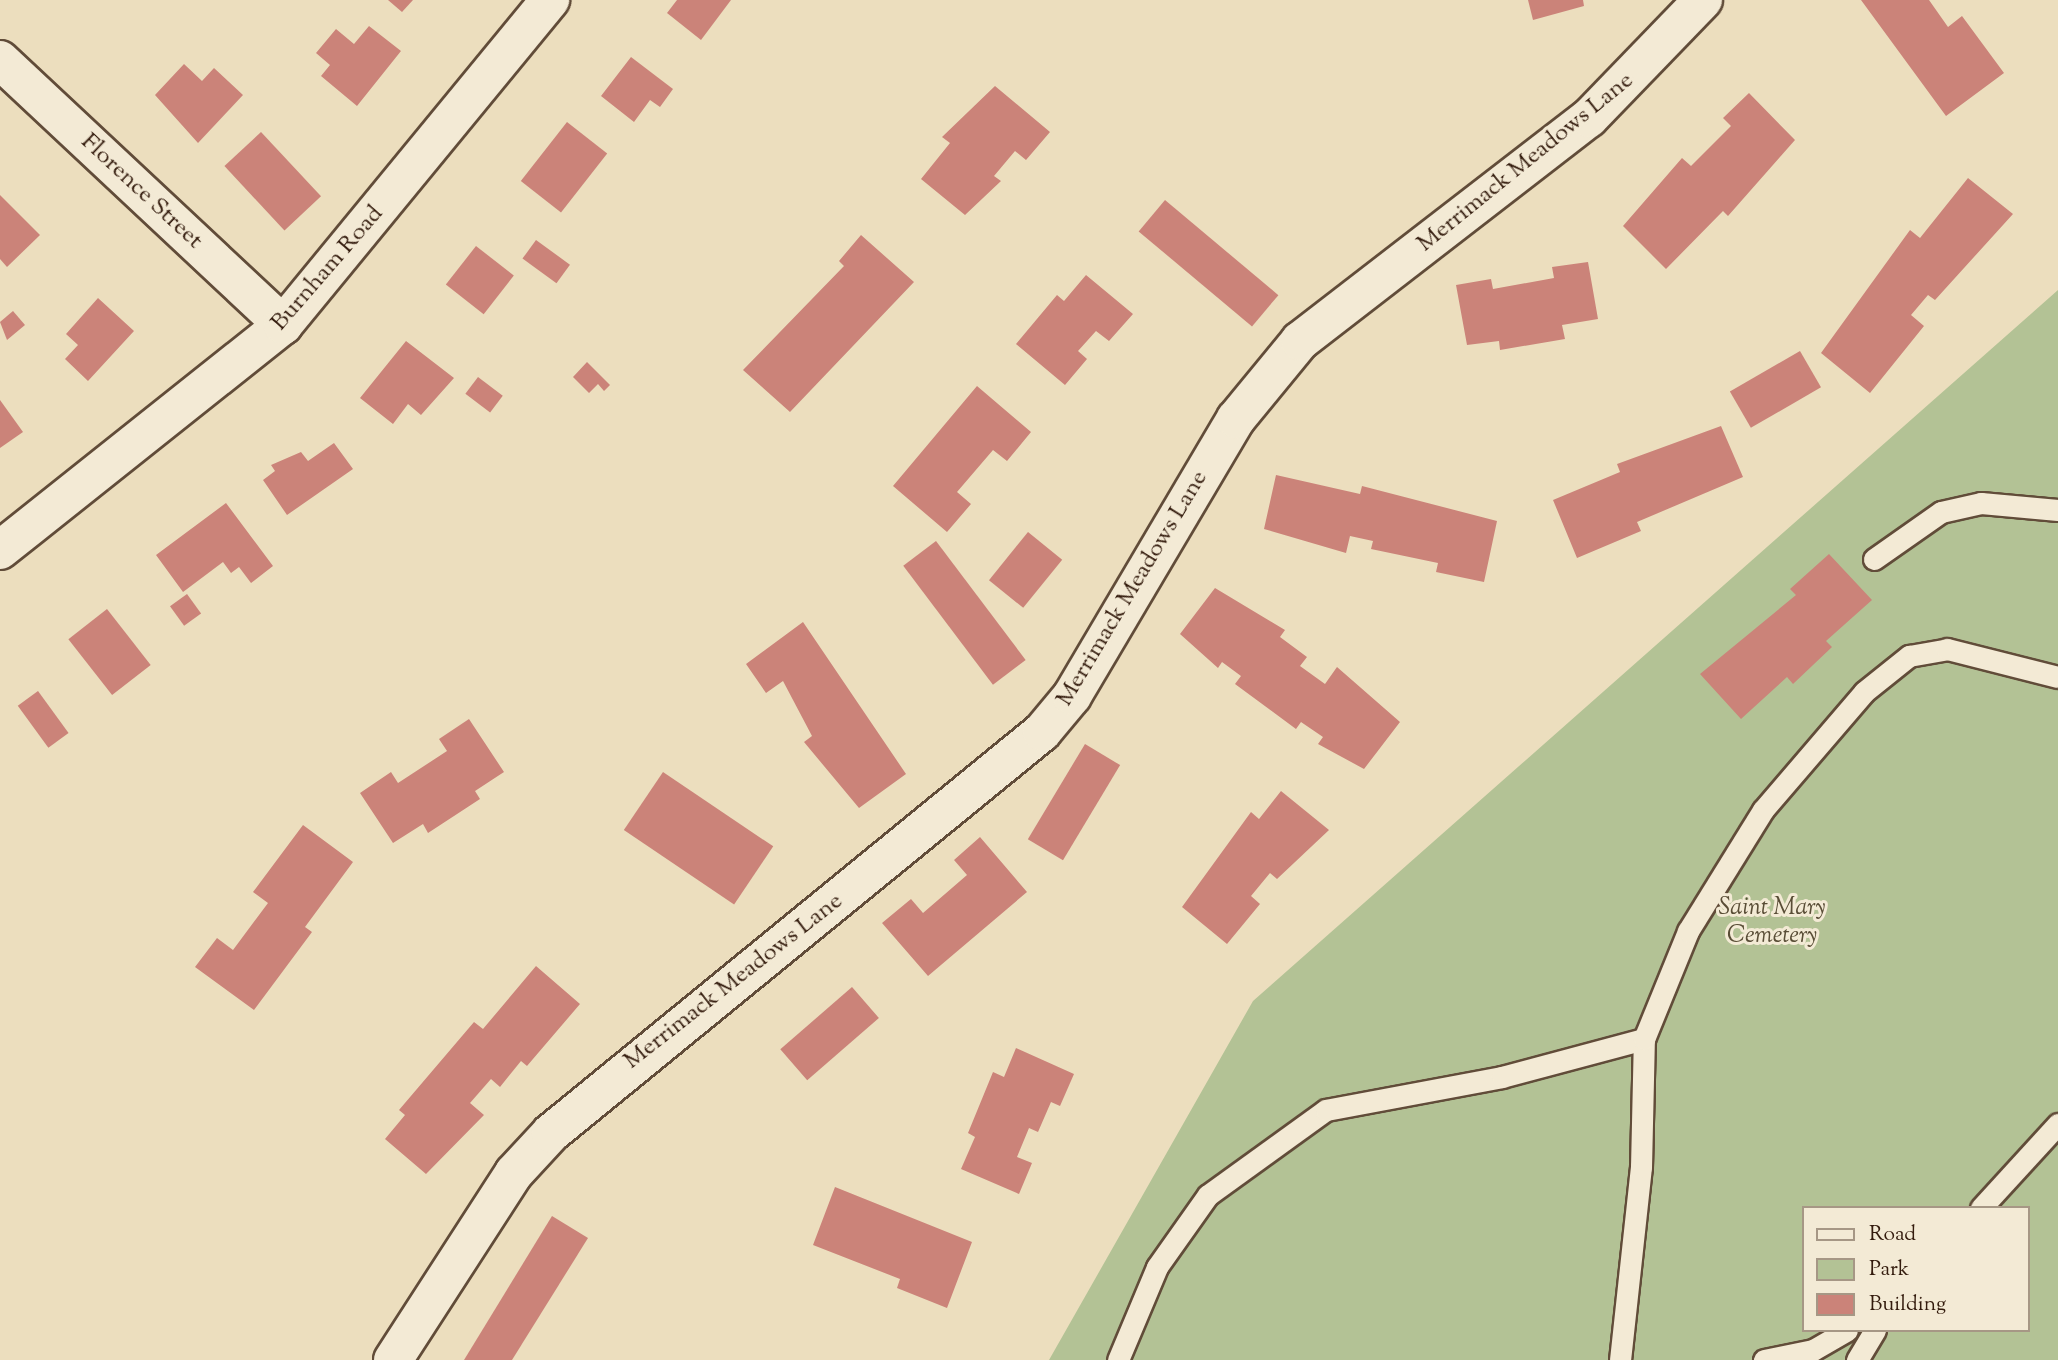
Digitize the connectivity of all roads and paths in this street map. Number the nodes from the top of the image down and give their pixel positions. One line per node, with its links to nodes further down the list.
1 (550, 0): 4 (street, Burnham Road)
2 (1703, 0): 14 (street, Merrimack Meadows Lane)
3 (0, 60): 4 (street, Florence Street)
4 (283, 325): 6 (street, Burnham Road)
5 (2058, 510): 7 (lane)
6 (0, 550)
7 (1874, 559)
8 (2058, 677): 9 (lane)
9 (1644, 1039): 15 (lane); 16 (lane)
10 (2058, 1124): 11 (lane)
11 (1983, 1206)
12 (1844, 1332): 17 (lane)
13 (1874, 1332): 18 (lane)
14 (393, 1360)
15 (1118, 1360)
16 (1620, 1360)
17 (1764, 1360)
18 (1857, 1360)

